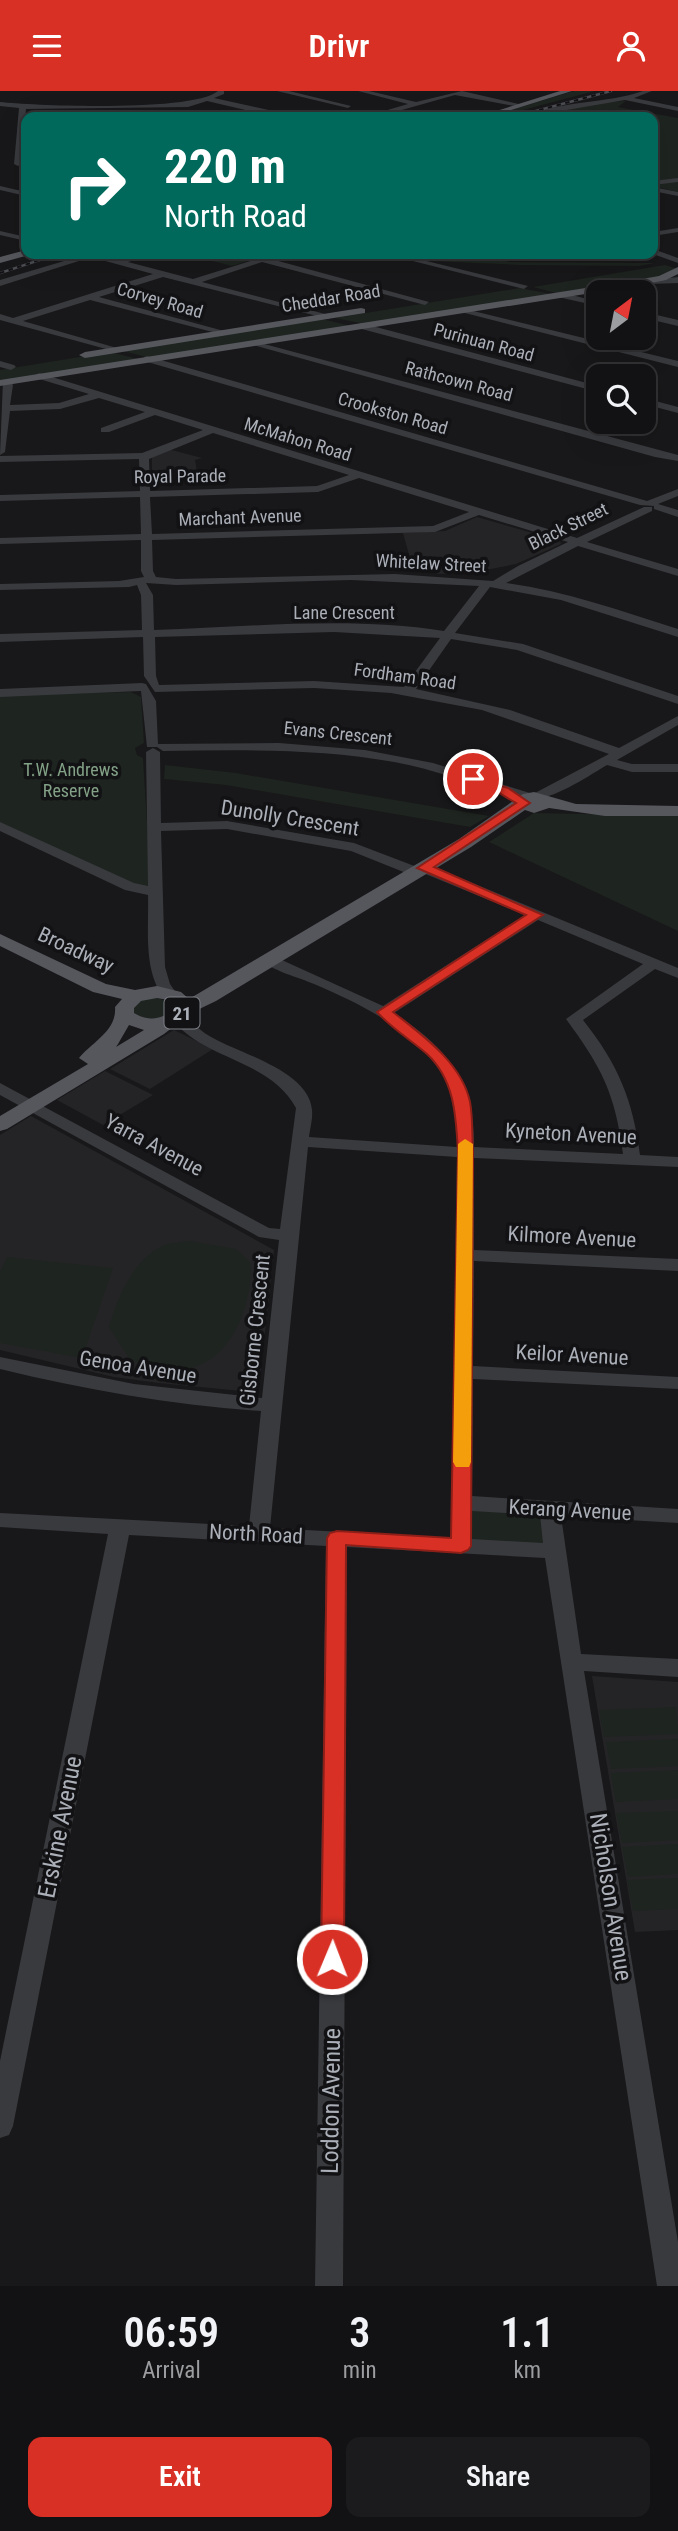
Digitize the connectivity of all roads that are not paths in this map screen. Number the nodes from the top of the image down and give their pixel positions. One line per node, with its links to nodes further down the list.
1 (105, 91): 15 (street)
2 (220, 91): 10 (street)
3 (280, 91): 9 (street)
4 (304, 91): 9 (street)
5 (361, 91): 14 (street)
6 (568, 91): 16 (main road)
7 (649, 91): 11 (street)
8 (457, 92): 14 (street); 16 (street)
9 (294, 93): 24 (street)
10 (203, 99): 13 (street); 23 (street)
11 (623, 99): 17 (street); 27 (street)
12 (0, 104): 18 (street)
13 (188, 104): 15 (street); 22 (street)
14 (417, 104): 25 (street)
15 (106, 106): 18 (street); 21 (street)
16 (520, 106): 26 (main road)
17 (663, 106): 19 (street); 28 (street)
18 (25, 107): 20 (street)
19 (678, 109)
20 (22, 112)
21 (106, 112)
22 (189, 112)
23 (264, 112)
24 (367, 112)
25 (383, 112)
26 (499, 112)
27 (550, 112)
28 (644, 112)
29 (21, 123): 30 (street)
30 (18, 164)
31 (678, 180): 32 (street)
32 (658, 182)
33 (0, 188): 35 (street)
34 (658, 190): 36 (street)
35 (21, 193)
36 (678, 194)
37 (678, 230): 39 (street)
38 (0, 233): 40 (street)
39 (658, 233)
40 (21, 238)
41 (21, 254): 47 (main road)
42 (83, 259): 55 (street)
43 (100, 259): 49 (street)
44 (133, 259): 49 (street)
45 (264, 259): 48 (street)
46 (409, 259): 57 (street)
47 (0, 260)
48 (261, 260): 56 (street); 62 (street)
49 (121, 263): 51 (street)
50 (672, 264): 52 (main road, Cheddar Road)
51 (163, 274): 56 (street); 61 (street)
52 (652, 280)
53 (678, 280): 54 (street, Cheddar Road)
54 (656, 281)
55 (0, 282)
56 (192, 282): 68 (street)
57 (527, 286): 58 (main road); 60 (main road)
58 (499, 290)
59 (586, 291): 60 (main road, Cheddar Road)
60 (561, 295): 63 (street); 66 (main road, Cheddar Road)
61 (90, 297): 70 (street); 73 (street, Corvey Road)
62 (428, 301): 64 (main road, Cheddar Road)
63 (586, 301)
64 (399, 306)
65 (373, 310): 68 (main road, Cheddar Road)
66 (464, 310): 72 (main road, Cheddar Road); 78 (street)
67 (0, 317): 70 (street)
68 (326, 317): 72 (main road); 73 (main road, Cheddar Road)
69 (656, 318): 71 (street)
70 (13, 321): 75 (street)
71 (678, 323)
72 (362, 326): 74 (main road, Cheddar Road); 81 (street, Purinuan Road)
73 (221, 333): 75 (main road, Cheddar Road)
74 (256, 343): 77 (main road, Cheddar Road); 91 (street, Rathcown Road)
75 (114, 350): 76 (main road, Cheddar Road); 77 (main road)
76 (71, 358)
77 (147, 359): 79 (main road, Cheddar Road); 97 (street, Crookston Road)
78 (678, 364)
79 (39, 376): 80 (main road, Cheddar Road); 82 (street, McMahon Road)
80 (3, 382): 84 (street)
81 (586, 386)
82 (97, 395): 84 (street); 86 (street, McMahon Road)
83 (656, 404): 85 (street)
84 (4, 408): 89 (street)
85 (678, 410)
86 (154, 412): 87 (street); 88 (street, McMahon Road)
87 (105, 430)
88 (211, 430): 90 (street); 93 (street, McMahon Road)
89 (0, 452)
90 (148, 455): 92 (street); 95 (street)
91 (678, 457)
92 (0, 459)
93 (358, 475): 95 (street, Royal Parade); 98 (street, McMahon Road)
94 (678, 492): 97 (street, Black Street)
95 (145, 494): 96 (street, Royal Parade); 100 (street)
96 (0, 498)
97 (649, 506): 99 (street, Crookston Road); 102 (street, Black Street)
98 (478, 512): 100 (street, Marchant Avenue); 102 (street, McMahon Road)
99 (675, 513)
100 (147, 537): 101 (street, Marchant Avenue); 105 (street)
101 (0, 541)
102 (576, 542): 103 (street, Black Street); 104 (street, McMahon Road)
103 (515, 572): 106 (street, Black Street); 108 (street, Black Street)
104 (678, 573)
105 (147, 583): 106 (street, Whitelaw Street); 107 (street, Whitelaw Street); 109 (street)
106 (489, 586): 108 (street, Whitelaw Street); 111 (street, Black Street)
107 (0, 587)
108 (529, 589): 110 (street, Whitelaw Street)
109 (149, 633): 111 (street, Lane Crescent); 112 (street, Lane Crescent); 113 (street)
110 (678, 633)
111 (448, 634): 114 (street, Black Street); 116 (street, Lane Crescent)
112 (0, 638)
113 (150, 688): 114 (street, Fordham Road); 115 (street, Fordham Road); 118 (street)
114 (408, 691): 119 (street, Fordham Road)
115 (0, 693)
116 (678, 700)
117 (678, 720): 119 (street)
118 (156, 748): 122 (street, Evans Crescent); 125 (street)
119 (620, 753): 120 (street)
120 (606, 761): 121 (street); 122 (street)
121 (678, 768)
122 (538, 801): 123 (main road); 126 (main road)
123 (678, 811)
124 (0, 826): 127 (street)
125 (153, 827): 126 (street, Dunolly Crescent); 127 (street)
126 (420, 870): 128 (street, Dunolly Crescent); 130 (main road)
127 (156, 887): 132 (street)
128 (536, 915): 131 (street, Dunolly Crescent); 136 (street)
129 (0, 944): 134 (main road, Broadway / 21); 137 (main road, Broadway / 21)
130 (272, 958): 135 (main road); 136 (street)
131 (654, 963): 133 (street, Dunolly Crescent); 145 (street)
132 (157, 967): 134 (street); 135 (street)
133 (678, 973)
134 (141, 995): 135 (main road, 21); 137 (main road, 21)
135 (172, 1010): 137 (main road, 21); 138 (main road, 21); 143 (street, Gisborne Crescent)
136 (384, 1012): 144 (street)
137 (125, 1014): 138 (main road, 21)
138 (98, 1059): 140 (main road, 21)
139 (0, 1088): 140 (street, Yarra Avenue)
140 (27, 1102): 141 (main road, 21); 142 (main road, 21); 147 (street, Yarra Avenue)
141 (0, 1112)
142 (0, 1125)
143 (299, 1140): 144 (street, Kyneton Avenue); 147 (street, Gisborne Crescent)
144 (466, 1152): 145 (street, Kyneton Avenue); 148 (street)
145 (632, 1160): 146 (street, Kyneton Avenue)
146 (678, 1162)
147 (288, 1233): 153 (street, Gisborne Crescent)
148 (464, 1255): 149 (street, Kilmore Avenue); 151 (street)
149 (678, 1265)
150 (0, 1363): 153 (street, Genoa Avenue)
151 (464, 1372): 152 (street, Keilor Avenue); 154 (street)
152 (678, 1383)
153 (270, 1405): 159 (street, Gisborne Crescent)
154 (462, 1503): 155 (street, Kerang Avenue); 161 (street)
155 (550, 1509): 156 (street, Kerang Avenue); 162 (street, Nicholson Avenue)
156 (678, 1516)
157 (0, 1520): 158 (street, North Road)
158 (120, 1527): 159 (street, North Road); 165 (street, Erskine Avenue)
159 (259, 1534): 160 (street, North Road)
160 (337, 1538): 161 (street, North Road); 166 (street, Loddon Avenue)
161 (461, 1546): 162 (street, North Road)
162 (554, 1551): 163 (street, Nicholson Avenue)
163 (572, 1662): 164 (street); 167 (street, Nicholson Avenue)
164 (678, 1668)
165 (0, 2126)
166 (329, 2286)
167 (671, 2286)

